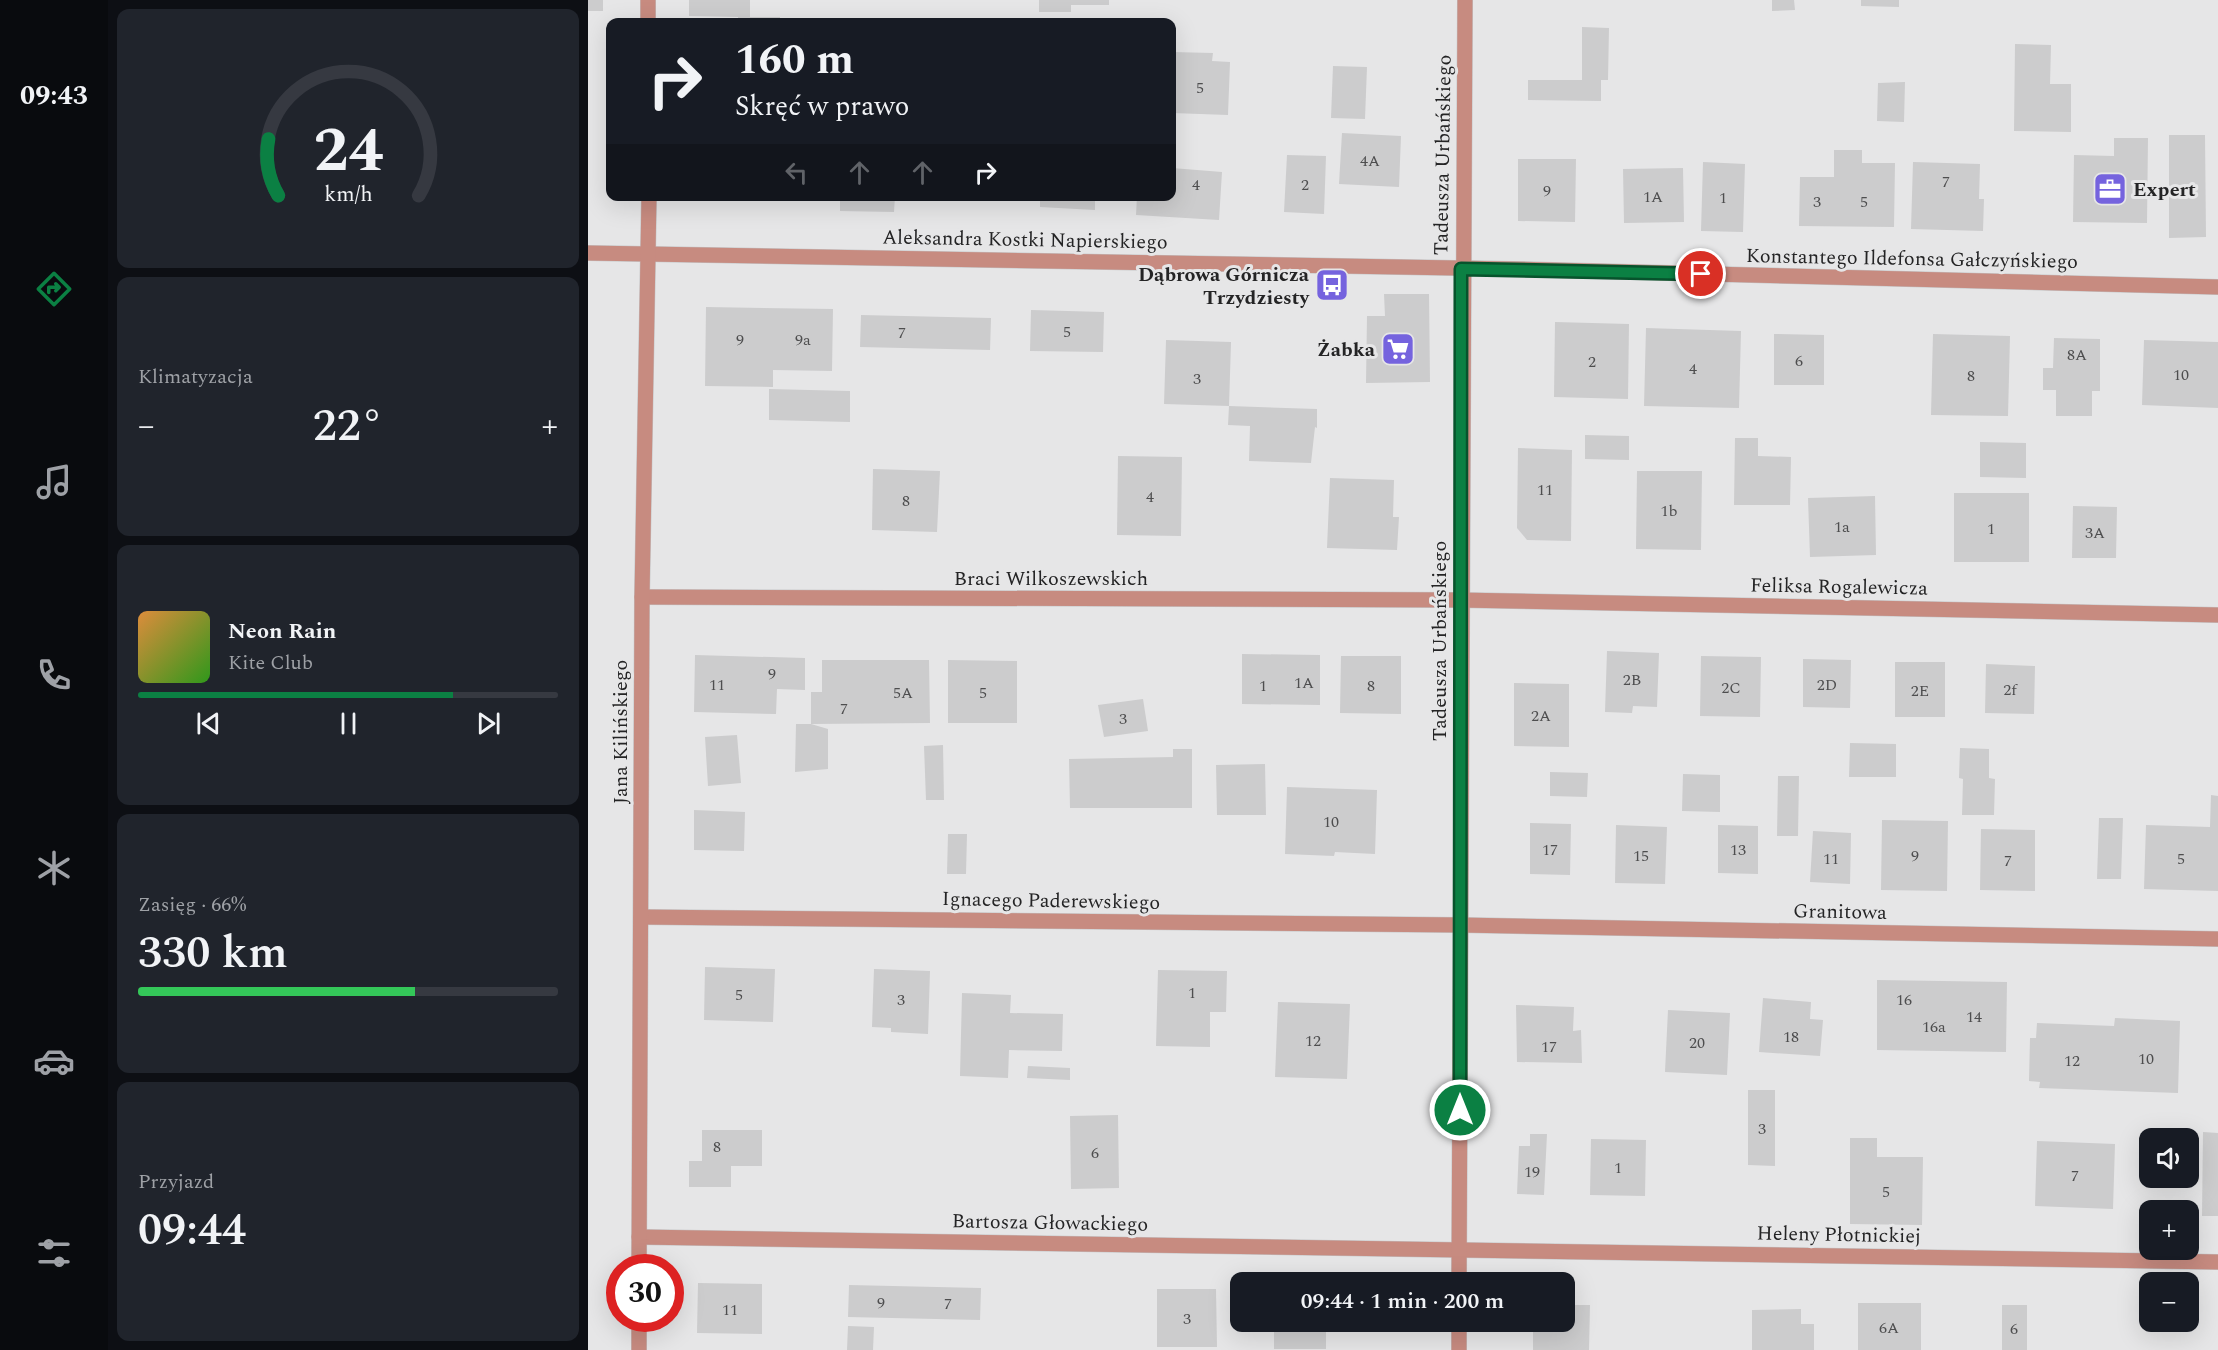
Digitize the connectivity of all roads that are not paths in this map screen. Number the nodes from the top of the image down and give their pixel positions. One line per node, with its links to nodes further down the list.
1 (648, 0): 3 (street)
2 (1465, 0): 7 (street, Tadeusza Urbańskiego)
3 (648, 18)
4 (649, 201): 6 (street, Jana Kilińskiego)
5 (588, 253): 6 (street, Aleksandra Kostki Napierskiego)
6 (649, 253): 7 (street, Aleksandra Kostki Napierskiego); 9 (street, Jana Kilińskiego)
7 (1461, 269): 8 (street, Konstantego Ildefonsa Gałczyńskiego); 10 (street, Tadeusza Urbańskiego)
8 (2218, 287)
9 (642, 597): 10 (street, Braci Wilkoszewskich); 12 (street, Jana Kilińskiego)
10 (1459, 600): 11 (street, Feliksa Rogalewicza); 13 (street, Tadeusza Urbańskiego)
11 (2218, 615)
12 (641, 917): 13 (street, Ignacego Paderewskiego); 15 (street, Jana Kilińskiego)
13 (1461, 925): 14 (street, Granitowa); 16 (street, Tadeusza Urbańskiego)
14 (2218, 939)
15 (639, 1237): 16 (street, Bartosza Głowackiego); 17 (street, Jana Kilińskiego)
16 (1459, 1249): 18 (street, Heleny Płotnickiej); 19 (street, Tadeusza Urbańskiego)
17 (639, 1254)
18 (2218, 1262)
19 (1459, 1272)
20 (639, 1332): 22 (street)
21 (1459, 1332): 23 (street)
22 (639, 1350)
23 (1459, 1350)

